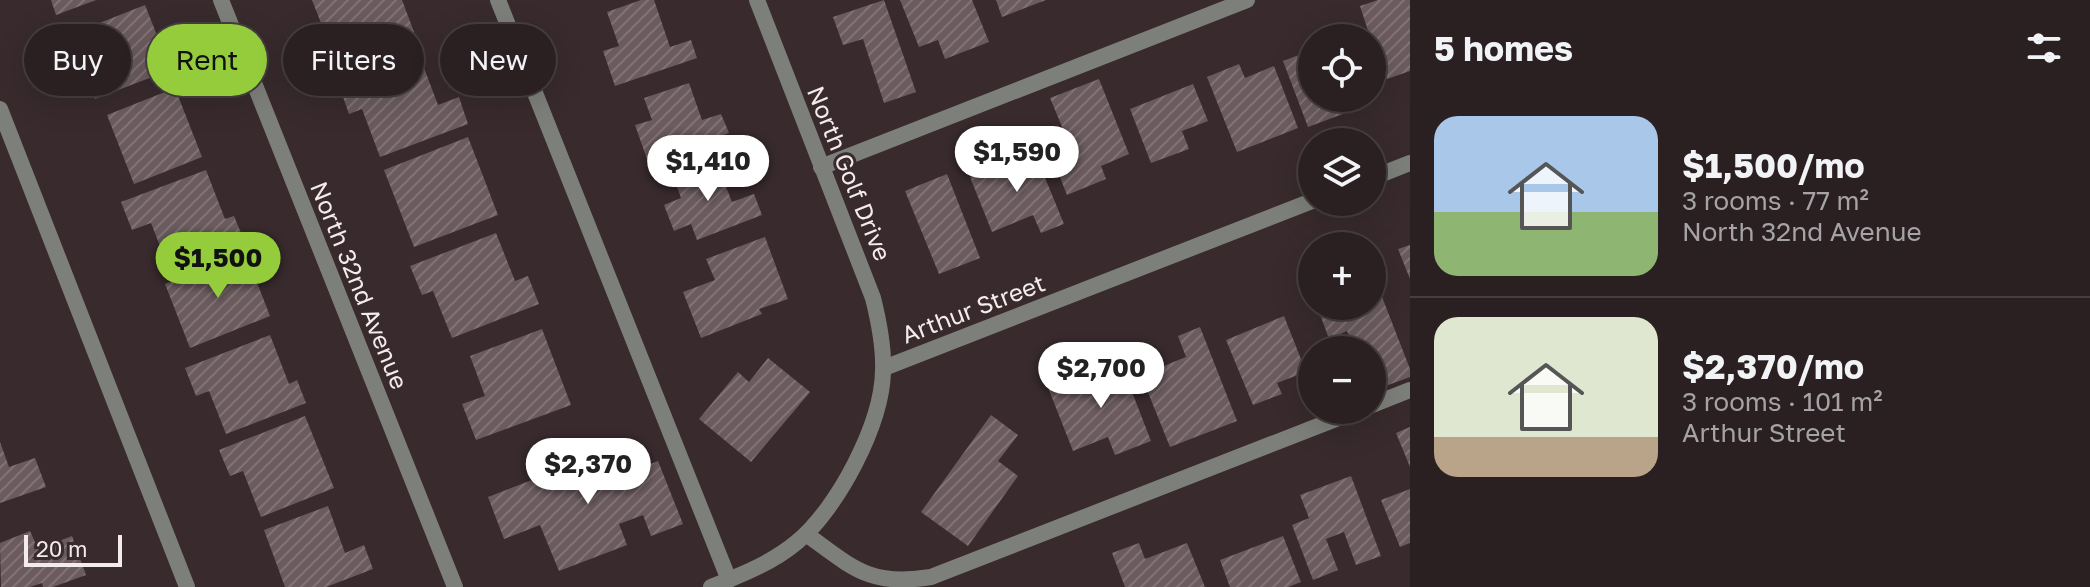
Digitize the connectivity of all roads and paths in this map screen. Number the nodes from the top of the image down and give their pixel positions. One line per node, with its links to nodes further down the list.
1 (221, 0): 17 (street, North 32nd Avenue)
2 (498, 0): 15 (street)
3 (757, 0): 7 (street, North Golf Drive)
4 (1247, 0): 7 (street)
5 (0, 109): 16 (street)
6 (1410, 163): 8 (street)
7 (821, 167): 10 (street, North Golf Drive)
8 (1386, 172)
9 (1298, 206): 10 (street, Arthur Street)
10 (884, 368): 14 (street, Arthur Street)
11 (1410, 390): 12 (street)
12 (1386, 399)
13 (1323, 424): 14 (street)
14 (806, 534): 15 (street, Arthur Street)
15 (729, 580): 18 (street, Arthur Street)
16 (187, 587)
17 (455, 587)
18 (711, 587)

